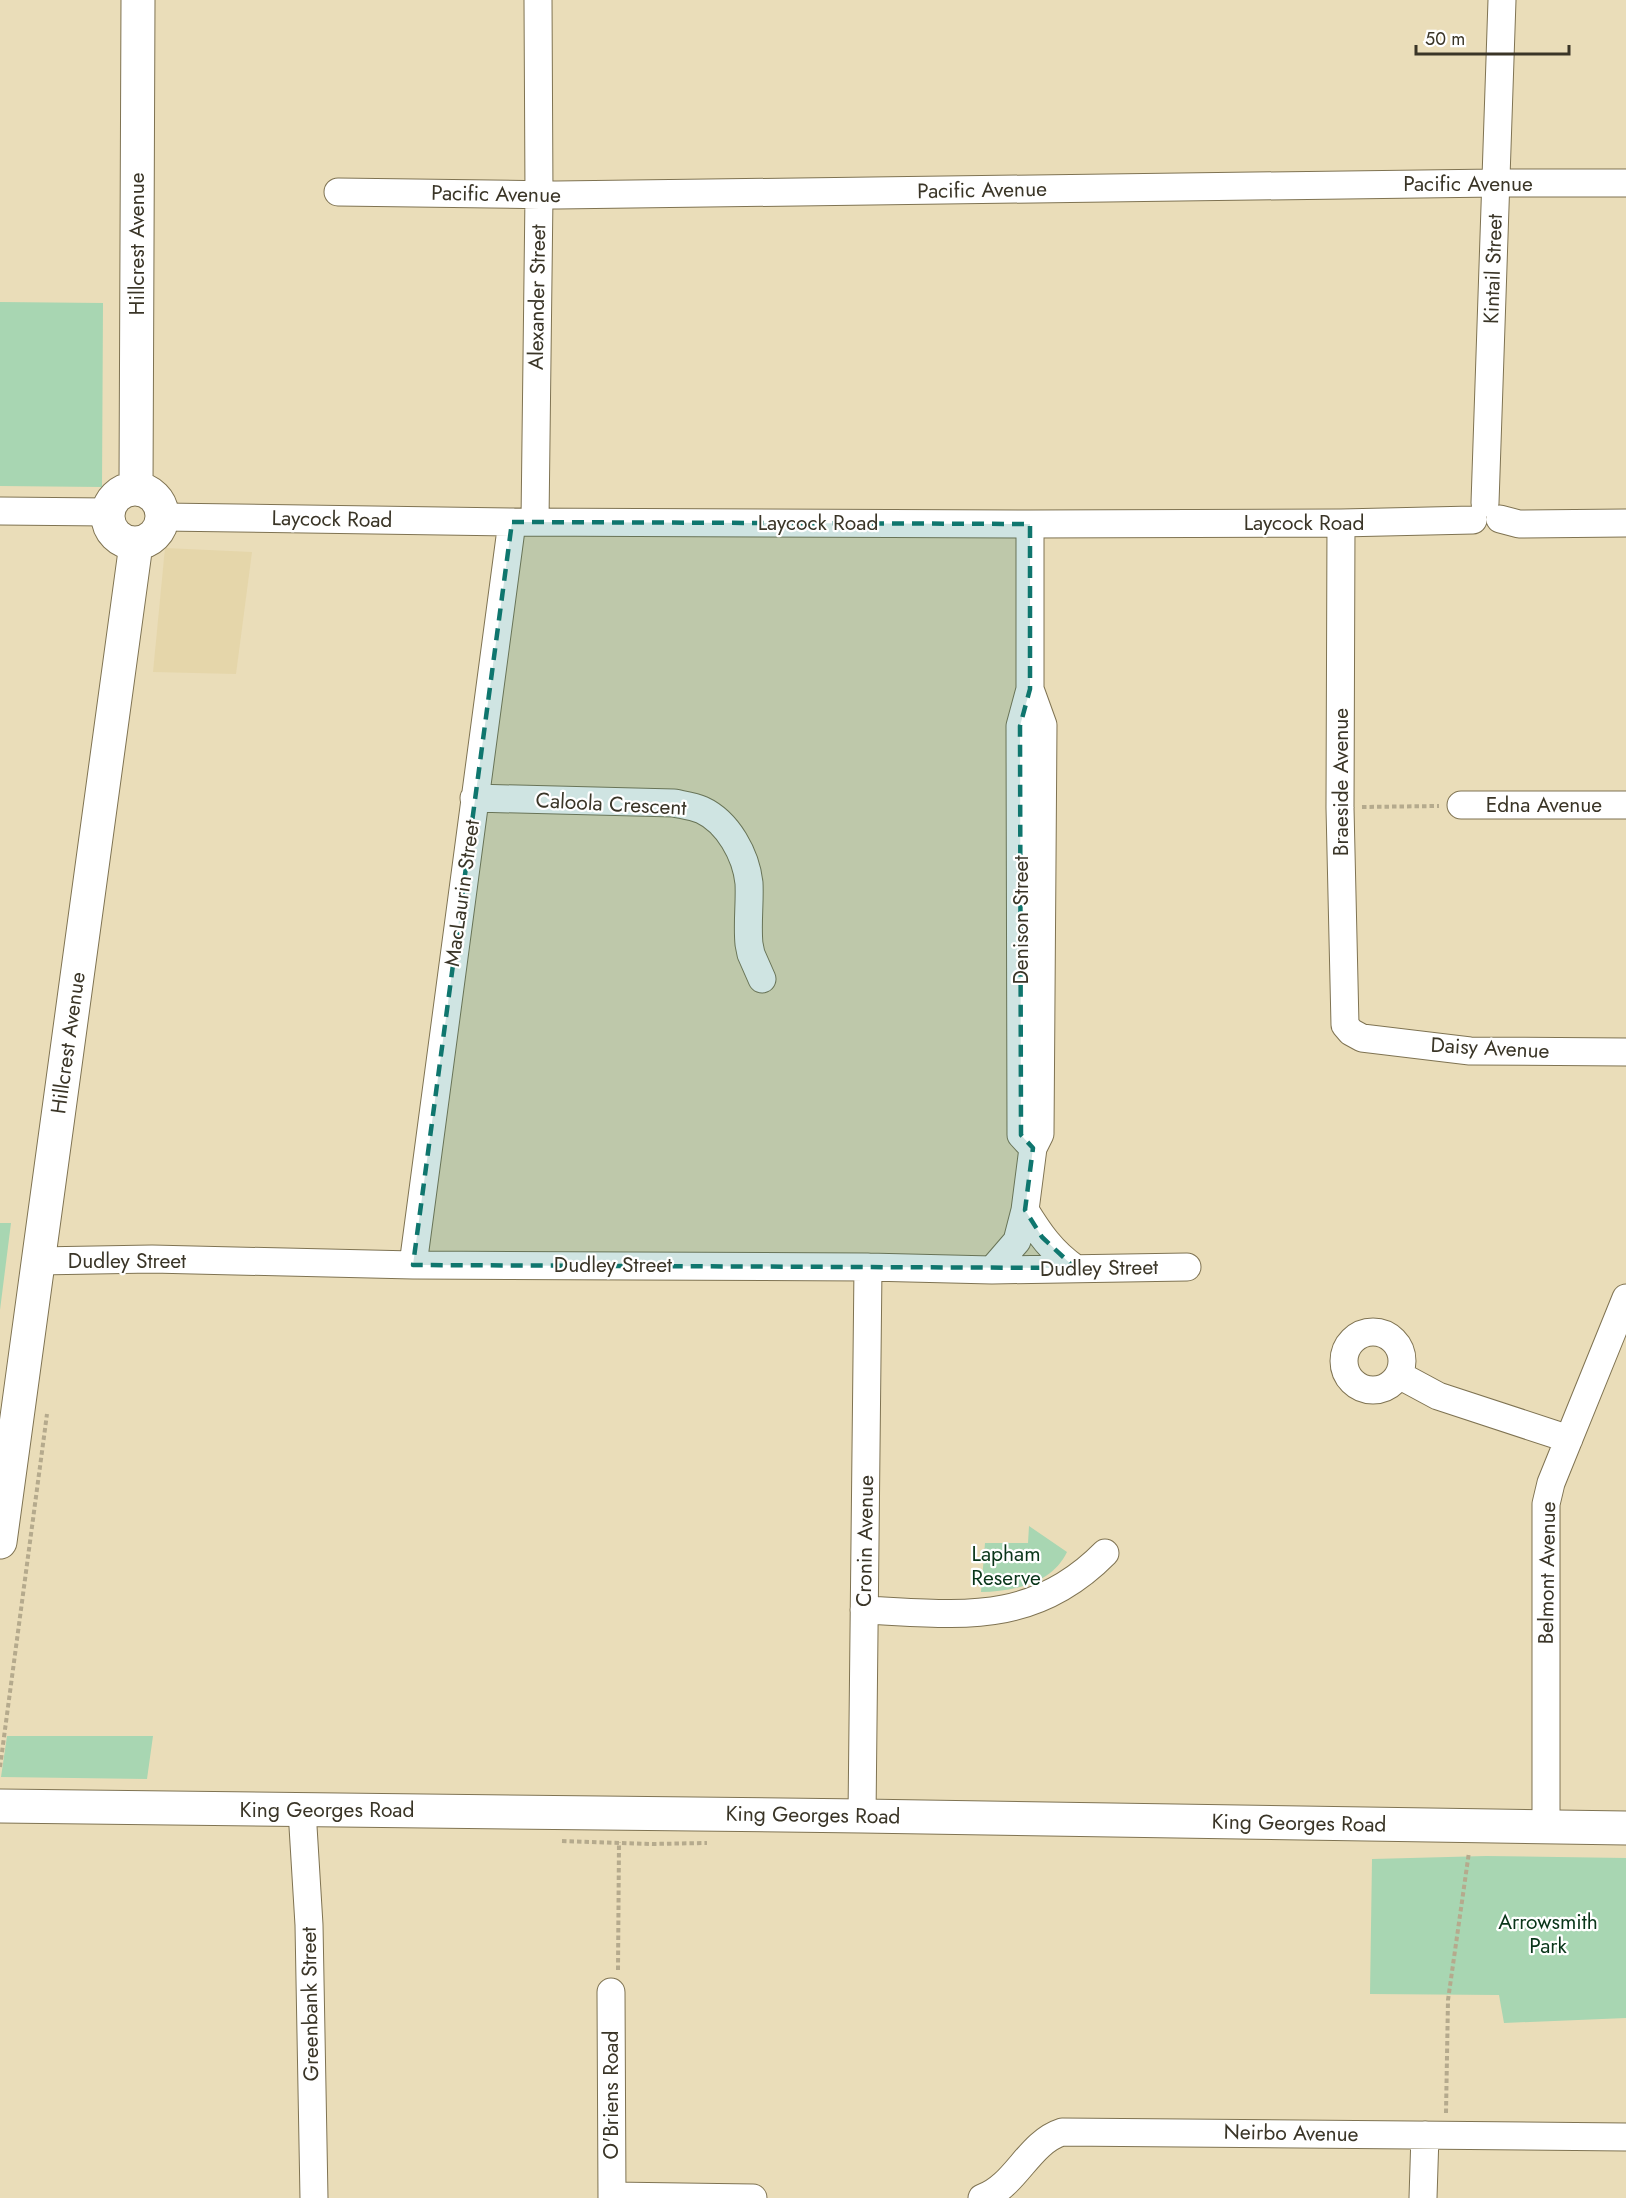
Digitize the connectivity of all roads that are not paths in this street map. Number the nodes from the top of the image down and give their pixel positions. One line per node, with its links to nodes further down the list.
1 (138, 0): 8 (main road, Hillcrest Avenue)
2 (538, 0): 7 (street, Alexander Street)
3 (1502, 0): 4 (street, Kintail Street)
4 (1496, 183): 5 (street, Pacific Avenue); 7 (street, Pacific Avenue); 11 (street, Kintail Street)
5 (1626, 183)
6 (338, 192): 7 (street, Pacific Avenue)
7 (538, 195): 13 (street, Alexander Street)
8 (136, 488): 10 (main road); 12 (main road)
9 (0, 511): 10 (street)
10 (107, 512): 17 (main road)
11 (1486, 514): 14 (street, Laycock Road); 15 (street, Laycock Road)
12 (162, 518): 13 (street, Laycock Road); 17 (main road)
13 (523, 522): 16 (street, Laycock Road); 18 (street, MacLaurin Street)
14 (1341, 523): 16 (street, Laycock Road); 22 (street, Braeside Avenue)
15 (1626, 523)
16 (1030, 524): 24 (street, Denison Street)
17 (135, 544): 25 (main road, Hillcrest Avenue)
18 (474, 798): 21 (street, Caloola Crescent); 26 (street, MacLaurin Street)
19 (1461, 805): 20 (street, Edna Avenue)
20 (1626, 805)
21 (762, 979)
22 (1355, 1036): 23 (street, Daisy Avenue)
23 (1626, 1052)
24 (1025, 1210): 29 (street); 30 (street, Denison Street)
25 (38, 1262): 26 (street, Dudley Street); 33 (main road, Hillcrest Avenue)
26 (413, 1264): 27 (street, Dudley Street)
27 (868, 1267): 30 (street, Dudley Street); 37 (street, Cronin Avenue)
28 (1187, 1267): 29 (street, Dudley Street)
29 (1075, 1268): 30 (street, Dudley Street)
30 (992, 1270)
31 (1626, 1298): 34 (street, Belmont Avenue)
32 (1399, 1375): 34 (street)
33 (10, 1381): 35 (main road, Hillcrest Avenue)
34 (1569, 1439): 41 (street, Belmont Avenue)
35 (0, 1542)
36 (1105, 1553): 37 (street)
37 (864, 1610): 40 (street, Cronin Avenue)
38 (0, 1806): 39 (main road, King Georges Road)
39 (302, 1810): 40 (main road, King Georges Road); 47 (street, Greenbank Street)
40 (862, 1816): 41 (main road, King Georges Road)
41 (1546, 1827): 42 (main road, King Georges Road)
42 (1626, 1828)
43 (614, 1985): 46 (street, O'Briens Road)
44 (1425, 2135): 45 (street, Neirbo Avenue); 49 (street, Neirbo Avenue); 50 (street)
45 (1626, 2137)
46 (612, 2197): 48 (street)
47 (314, 2198)
48 (753, 2198)
49 (982, 2198)
50 (1423, 2198)

